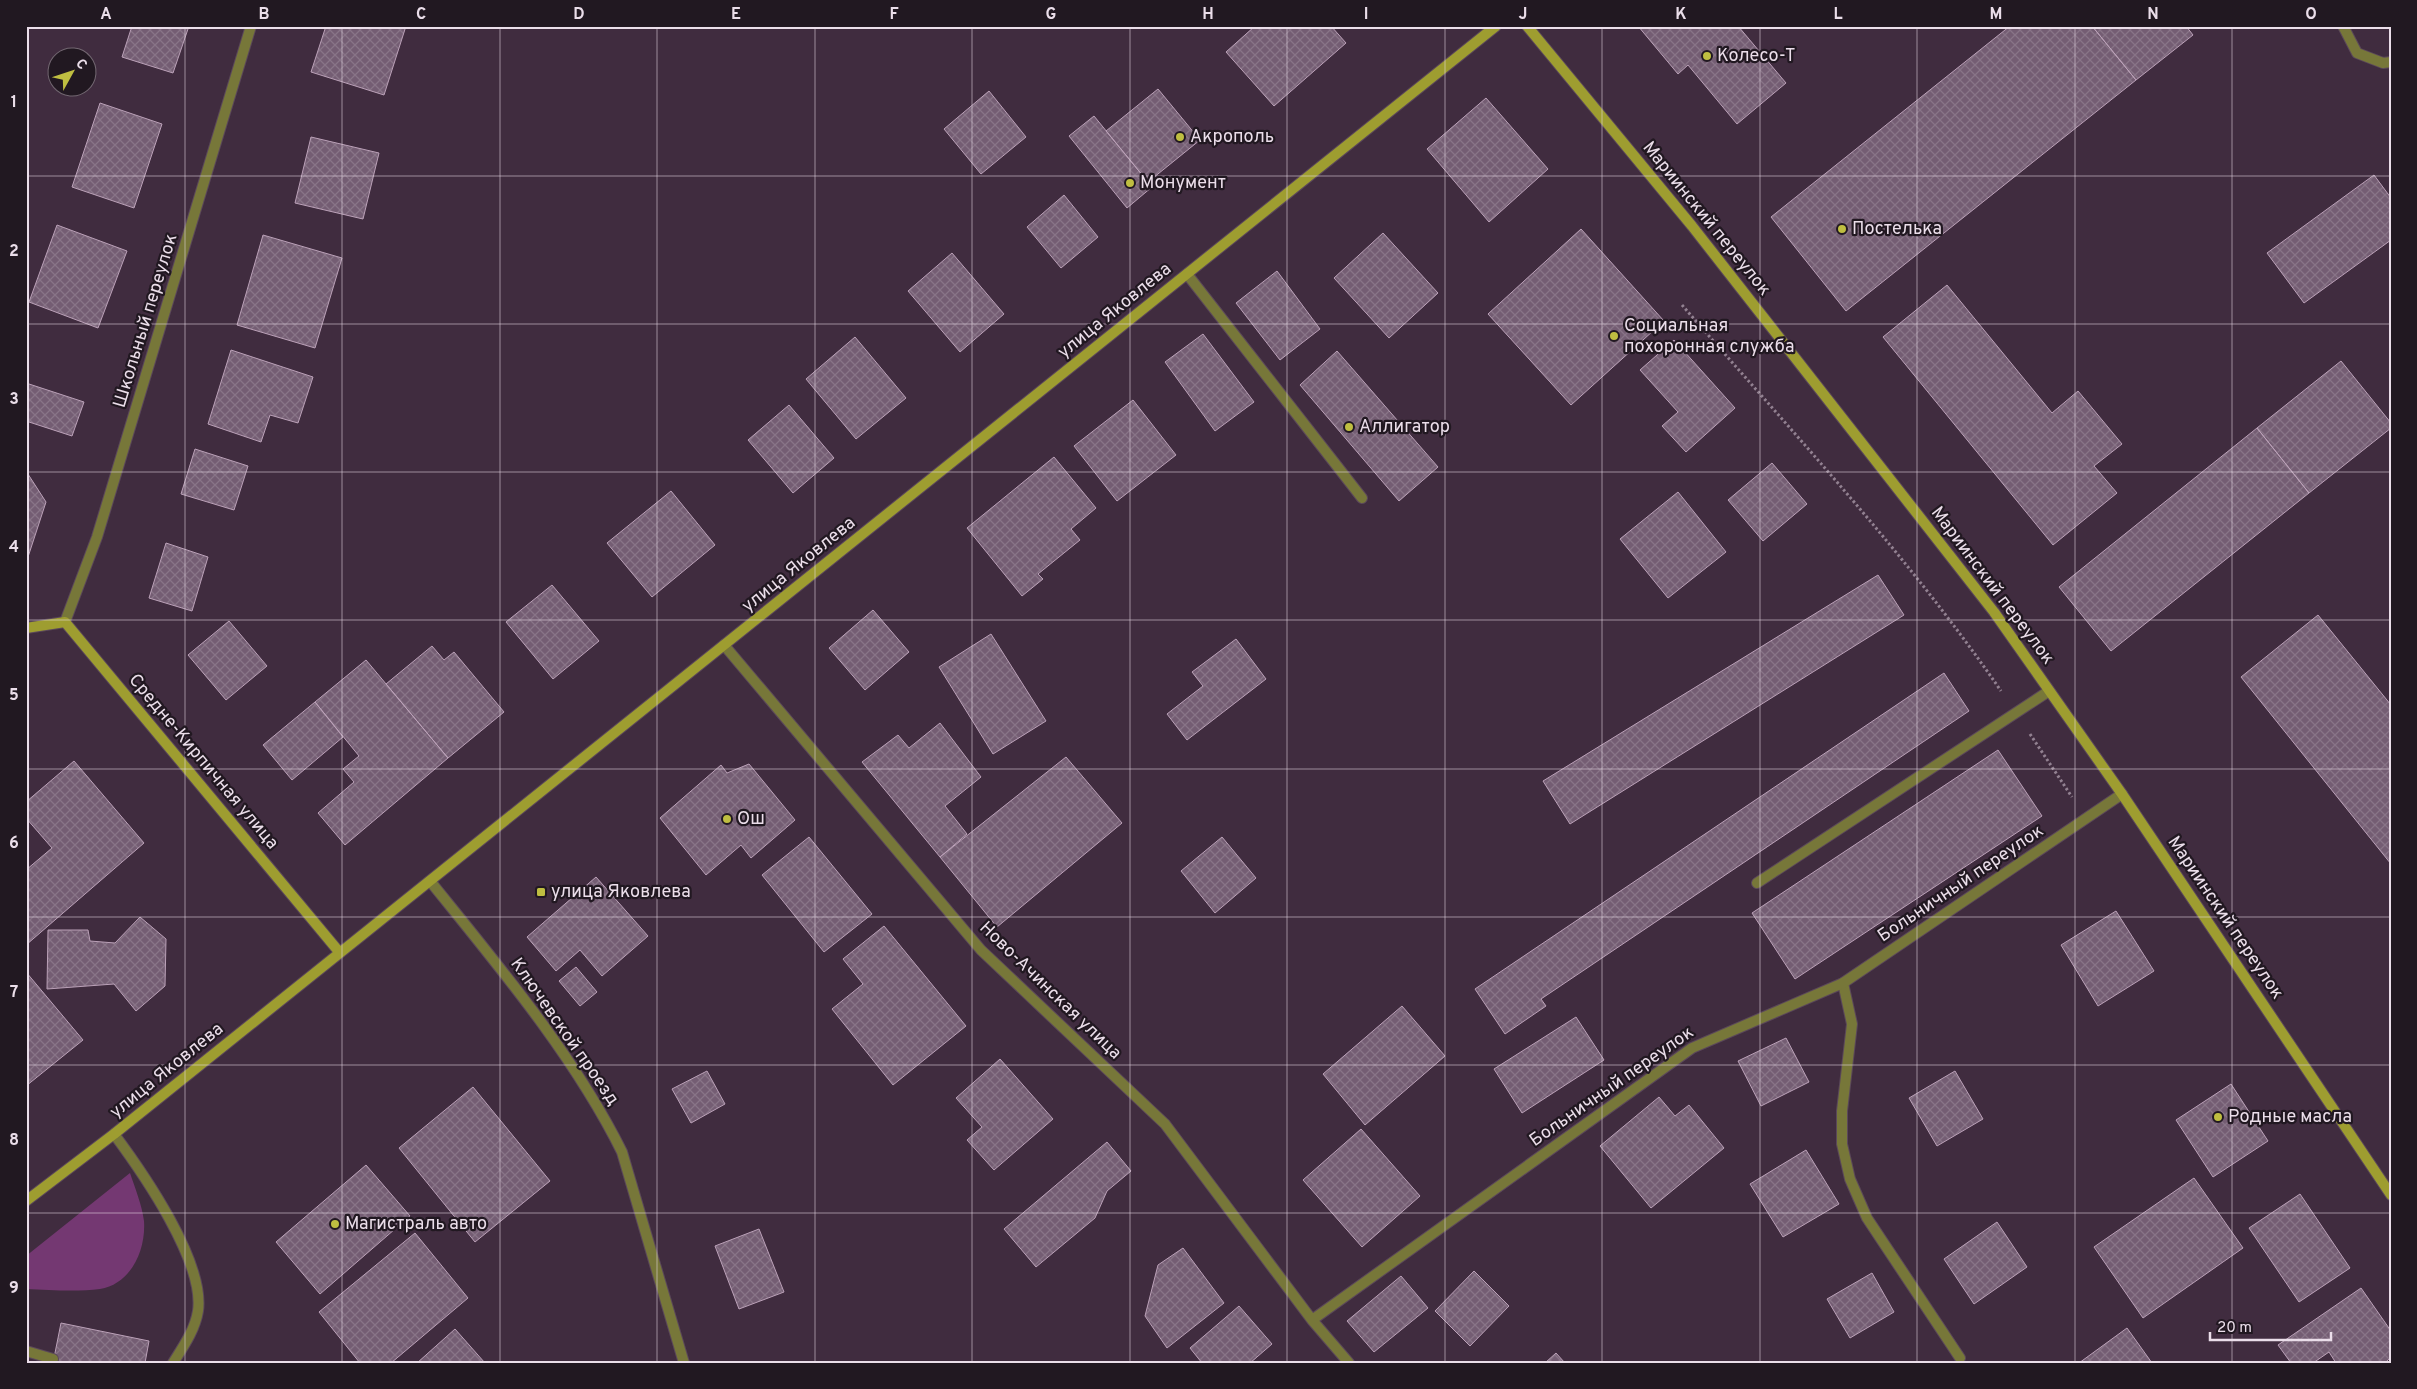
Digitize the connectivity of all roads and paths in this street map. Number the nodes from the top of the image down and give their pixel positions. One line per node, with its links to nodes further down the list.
1 (252, 26): 9 (street, Школьный переулок)
2 (1496, 26): 6 (street, улица Яковлева)
3 (1527, 26): 12 (street, Мариинский переулок)
4 (2343, 26): 5 (street)
5 (2391, 62)
6 (1187, 274): 8 (street); 11 (street, улица Яковлева)
7 (1682, 305): 13 (path)
8 (1362, 498)
9 (65, 622): 10 (street); 18 (street, Средне-Кирпичная улица)
10 (26, 628)
11 (724, 645): 16 (street, улица Яковлева); 23 (street, Ново-Ачинская улица)
12 (2049, 691): 13 (street); 14 (street, Мариинский переулок)
13 (2016, 713): 15 (path); 17 (street)
14 (2122, 794): 15 (street, Больничный переулок); 21 (street, Мариинский переулок)
15 (2086, 818): 19 (street, Больничный переулок)
16 (430, 881): 18 (street, улица Яковлева); 28 (street, Ключевской проезд)
17 (1756, 883)
18 (340, 953): 20 (street, улица Яковлева)
19 (1844, 984): 23 (street, Больничный переулок); 25 (street)
20 (114, 1134): 22 (street, улица Яковлева); 27 (street)
21 (2391, 1195)
22 (26, 1201)
23 (1312, 1320): 29 (street, Ново-Ачинская улица)
24 (26, 1351): 26 (street)
25 (1960, 1358)
26 (53, 1359)
27 (173, 1363)
28 (684, 1363)
29 (1349, 1363)

